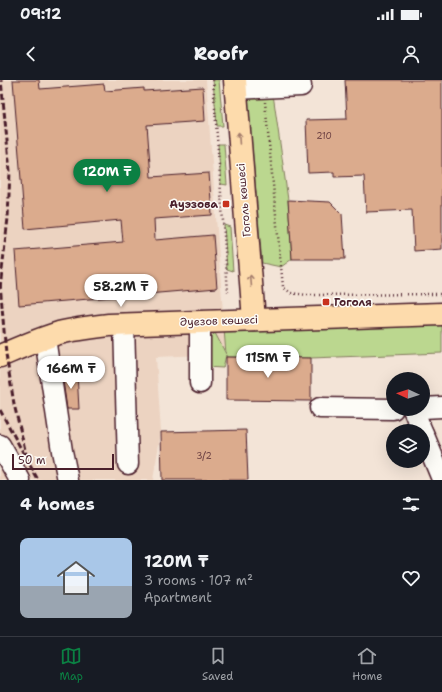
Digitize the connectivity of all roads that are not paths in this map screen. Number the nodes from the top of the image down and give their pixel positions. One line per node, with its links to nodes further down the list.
1 (235, 85): 2 (lane); 4 (main road, Гоголь көшесі, one-way to 1)
2 (301, 86)
3 (442, 314): 4 (main road, Әуезов көшесі)
4 (254, 320): 5 (main road, Әуезов көшесі)
5 (200, 322): 6 (main road, Әуезов көшесі); 9 (lane)
6 (124, 324): 7 (main road, Әуезов көшесі); 16 (lane)
7 (45, 338): 8 (main road, Әуезов көшесі); 19 (lane)
8 (0, 356)
9 (200, 383)
10 (442, 407): 12 (lane)
11 (320, 408): 13 (lane)
12 (430, 408)
13 (386, 409)
14 (0, 445): 18 (lane)
15 (430, 449): 17 (lane)
16 (128, 464)
17 (442, 479)
18 (20, 480)
19 (68, 480)

